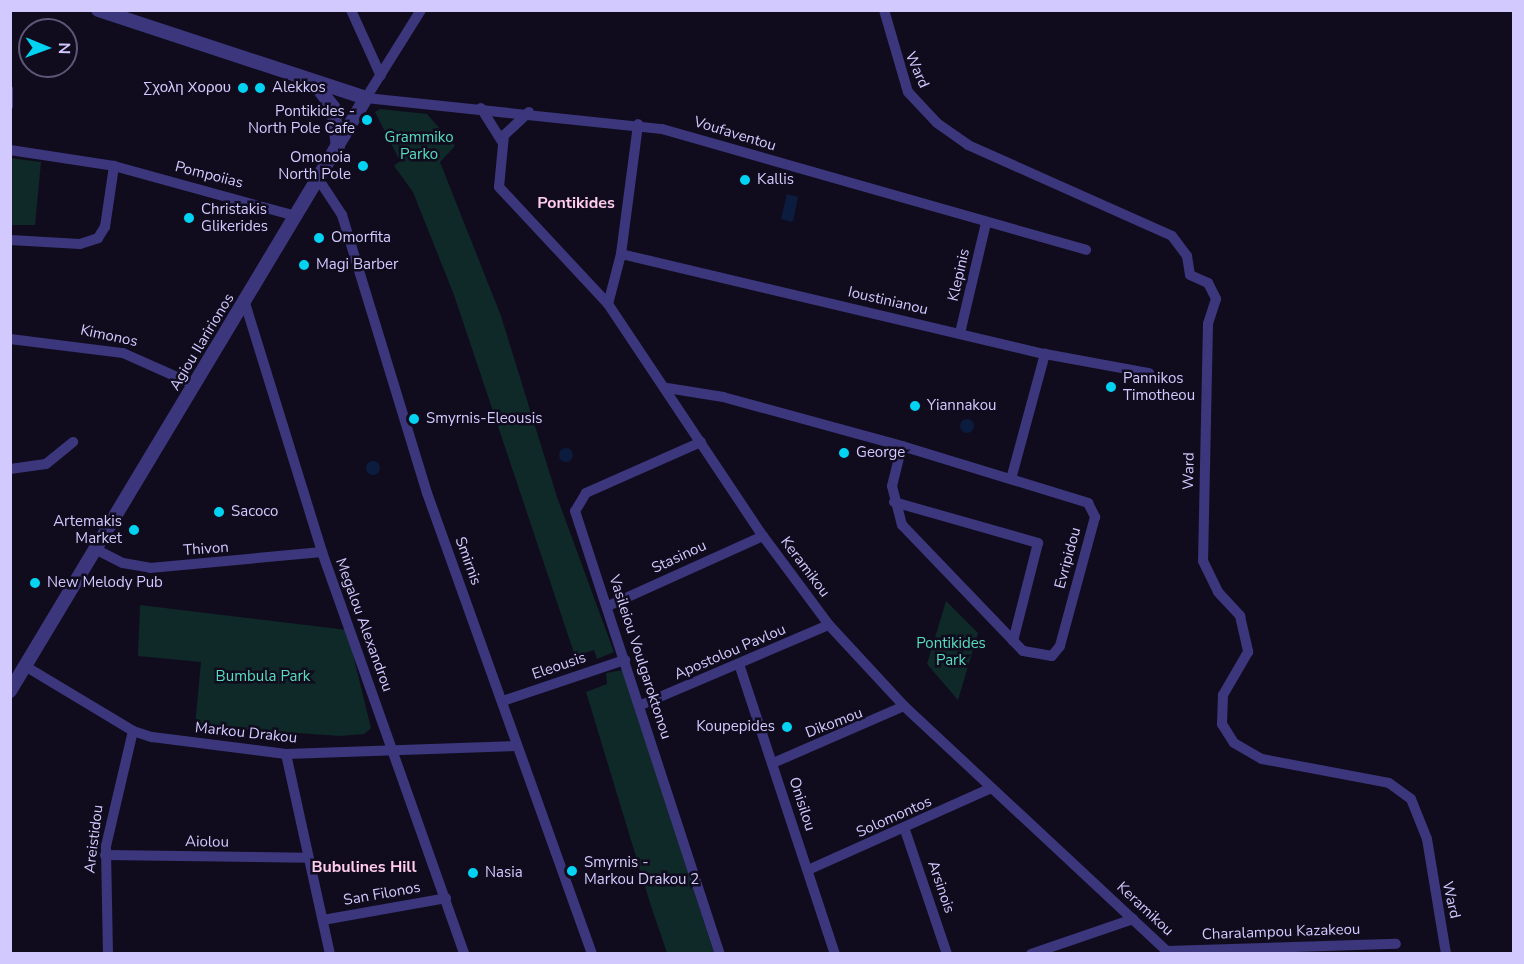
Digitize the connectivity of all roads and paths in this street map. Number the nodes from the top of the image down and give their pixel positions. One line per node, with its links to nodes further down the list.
1 (98, 10): 6 (street)
2 (351, 10): 5 (street)
3 (421, 10): 5 (street, Agiou Ilaririonos)
4 (884, 10): 73 (street, Ward)
5 (381, 76): 8 (street, Agiou Ilaririonos)
6 (313, 82): 8 (street); 14 (street)
7 (10, 88): 9 (lane)
8 (366, 98): 10 (street, Voufaventou); 14 (street, Agiou Ilaririonos)
9 (10, 106)
10 (481, 108): 11 (street, Voufaventou); 13 (street)
11 (529, 112): 12 (street, Voufaventou); 13 (street)
12 (638, 124): 19 (street, Voufaventou); 22 (street)
13 (502, 142): 24 (street, Keramikou)
14 (338, 149): 17 (street, Agiou Ilaririonos)
15 (10, 150): 16 (street, Pompoiias)
16 (114, 166): 18 (street, Pompoiias); 20 (street)
17 (319, 180): 18 (street, Agiou Ilaririonos); 47 (street, Smirnis)
18 (296, 216): 23 (street, Agiou Ilaririonos)
19 (986, 223): 21 (street, Voufaventou); 25 (street, Klepinis)
20 (10, 240)
21 (1086, 250)
22 (621, 254): 24 (street); 25 (street, Ioustinianou)
23 (245, 303): 29 (street, Agiou Ilaririonos); 39 (street, Megalou Alexandrou)
24 (608, 303): 30 (street, Keramikou)
25 (960, 333): 27 (street, Ioustinianou)
26 (10, 339): 29 (street, Kimonos)
27 (1045, 354): 28 (street, Ioustinianou); 35 (street)
28 (1149, 373)
29 (195, 386): 38 (street, Agiou Ilaririonos)
30 (667, 388): 32 (street, Keramikou); 33 (street, Evripidou)
31 (74, 442): 34 (street)
32 (701, 442): 37 (street, Keramikou); 40 (street, Vasileiou Voulgaroktonou)
33 (902, 446): 35 (street, Evripidou); 36 (street, Evripidou)
34 (10, 469)
35 (1011, 479): 42 (street, Evripidou)
36 (894, 501): 42 (street, Evripidou); 42 (street, Evripidou)
37 (763, 536): 40 (street, Stasinou); 41 (street, Keramikou)
38 (95, 549): 39 (street, Thivon); 45 (street, Agiou Ilaririonos)
39 (322, 552): 52 (street, Megalou Alexandrou)
40 (608, 606): 43 (street, Vasileiou Voulgaroktonou)
41 (830, 625): 44 (street, Apostolou Pavlou); 49 (street, Keramikou)
42 (1013, 641)
43 (625, 660): 47 (street, Eleousis); 48 (street, Vasileiou Voulgaroktonou)
44 (739, 664): 48 (street, Apostolou Pavlou); 54 (street, Onisilou)
45 (25, 666): 46 (street, Agiou Ilaririonos); 50 (street, Markou Drakou)
46 (10, 691)
47 (503, 701): 51 (street, Smirnis)
48 (641, 705): 69 (street, Vasileiou Voulgaroktonou)
49 (904, 706): 54 (street, Dikomou); 55 (street, Keramikou)
50 (133, 731): 53 (street, Markou Drakou); 57 (street, Areistidou)
51 (517, 746): 52 (street, Markou Drakou); 68 (street, Smirnis)
52 (396, 753): 53 (street, Markou Drakou); 60 (street, Megalou Alexandrou)
53 (286, 754): 58 (street)
54 (772, 763): 59 (street, Onisilou)
55 (992, 788): 56 (street, Solomontos); 61 (street, Keramikou)
56 (905, 830): 59 (street, Solomontos); 71 (street, Arsinois)
57 (105, 855): 58 (street, Aiolou); 65 (street, Areistidou)
58 (308, 858): 62 (street)
59 (808, 870): 70 (street, Onisilou)
60 (446, 898): 62 (street, San Filonos); 67 (street, Megalou Alexandrou)
61 (1133, 919): 64 (street, Keramikou); 72 (street)
62 (323, 920): 66 (street)
63 (1396, 944): 64 (street, Charalampou Kazakeou)
64 (1168, 952)
65 (108, 954)
66 (330, 954)
67 (464, 954)
68 (592, 954)
69 (720, 954)
70 (835, 954)
71 (947, 954)
72 (1031, 954)
73 (1446, 954)

